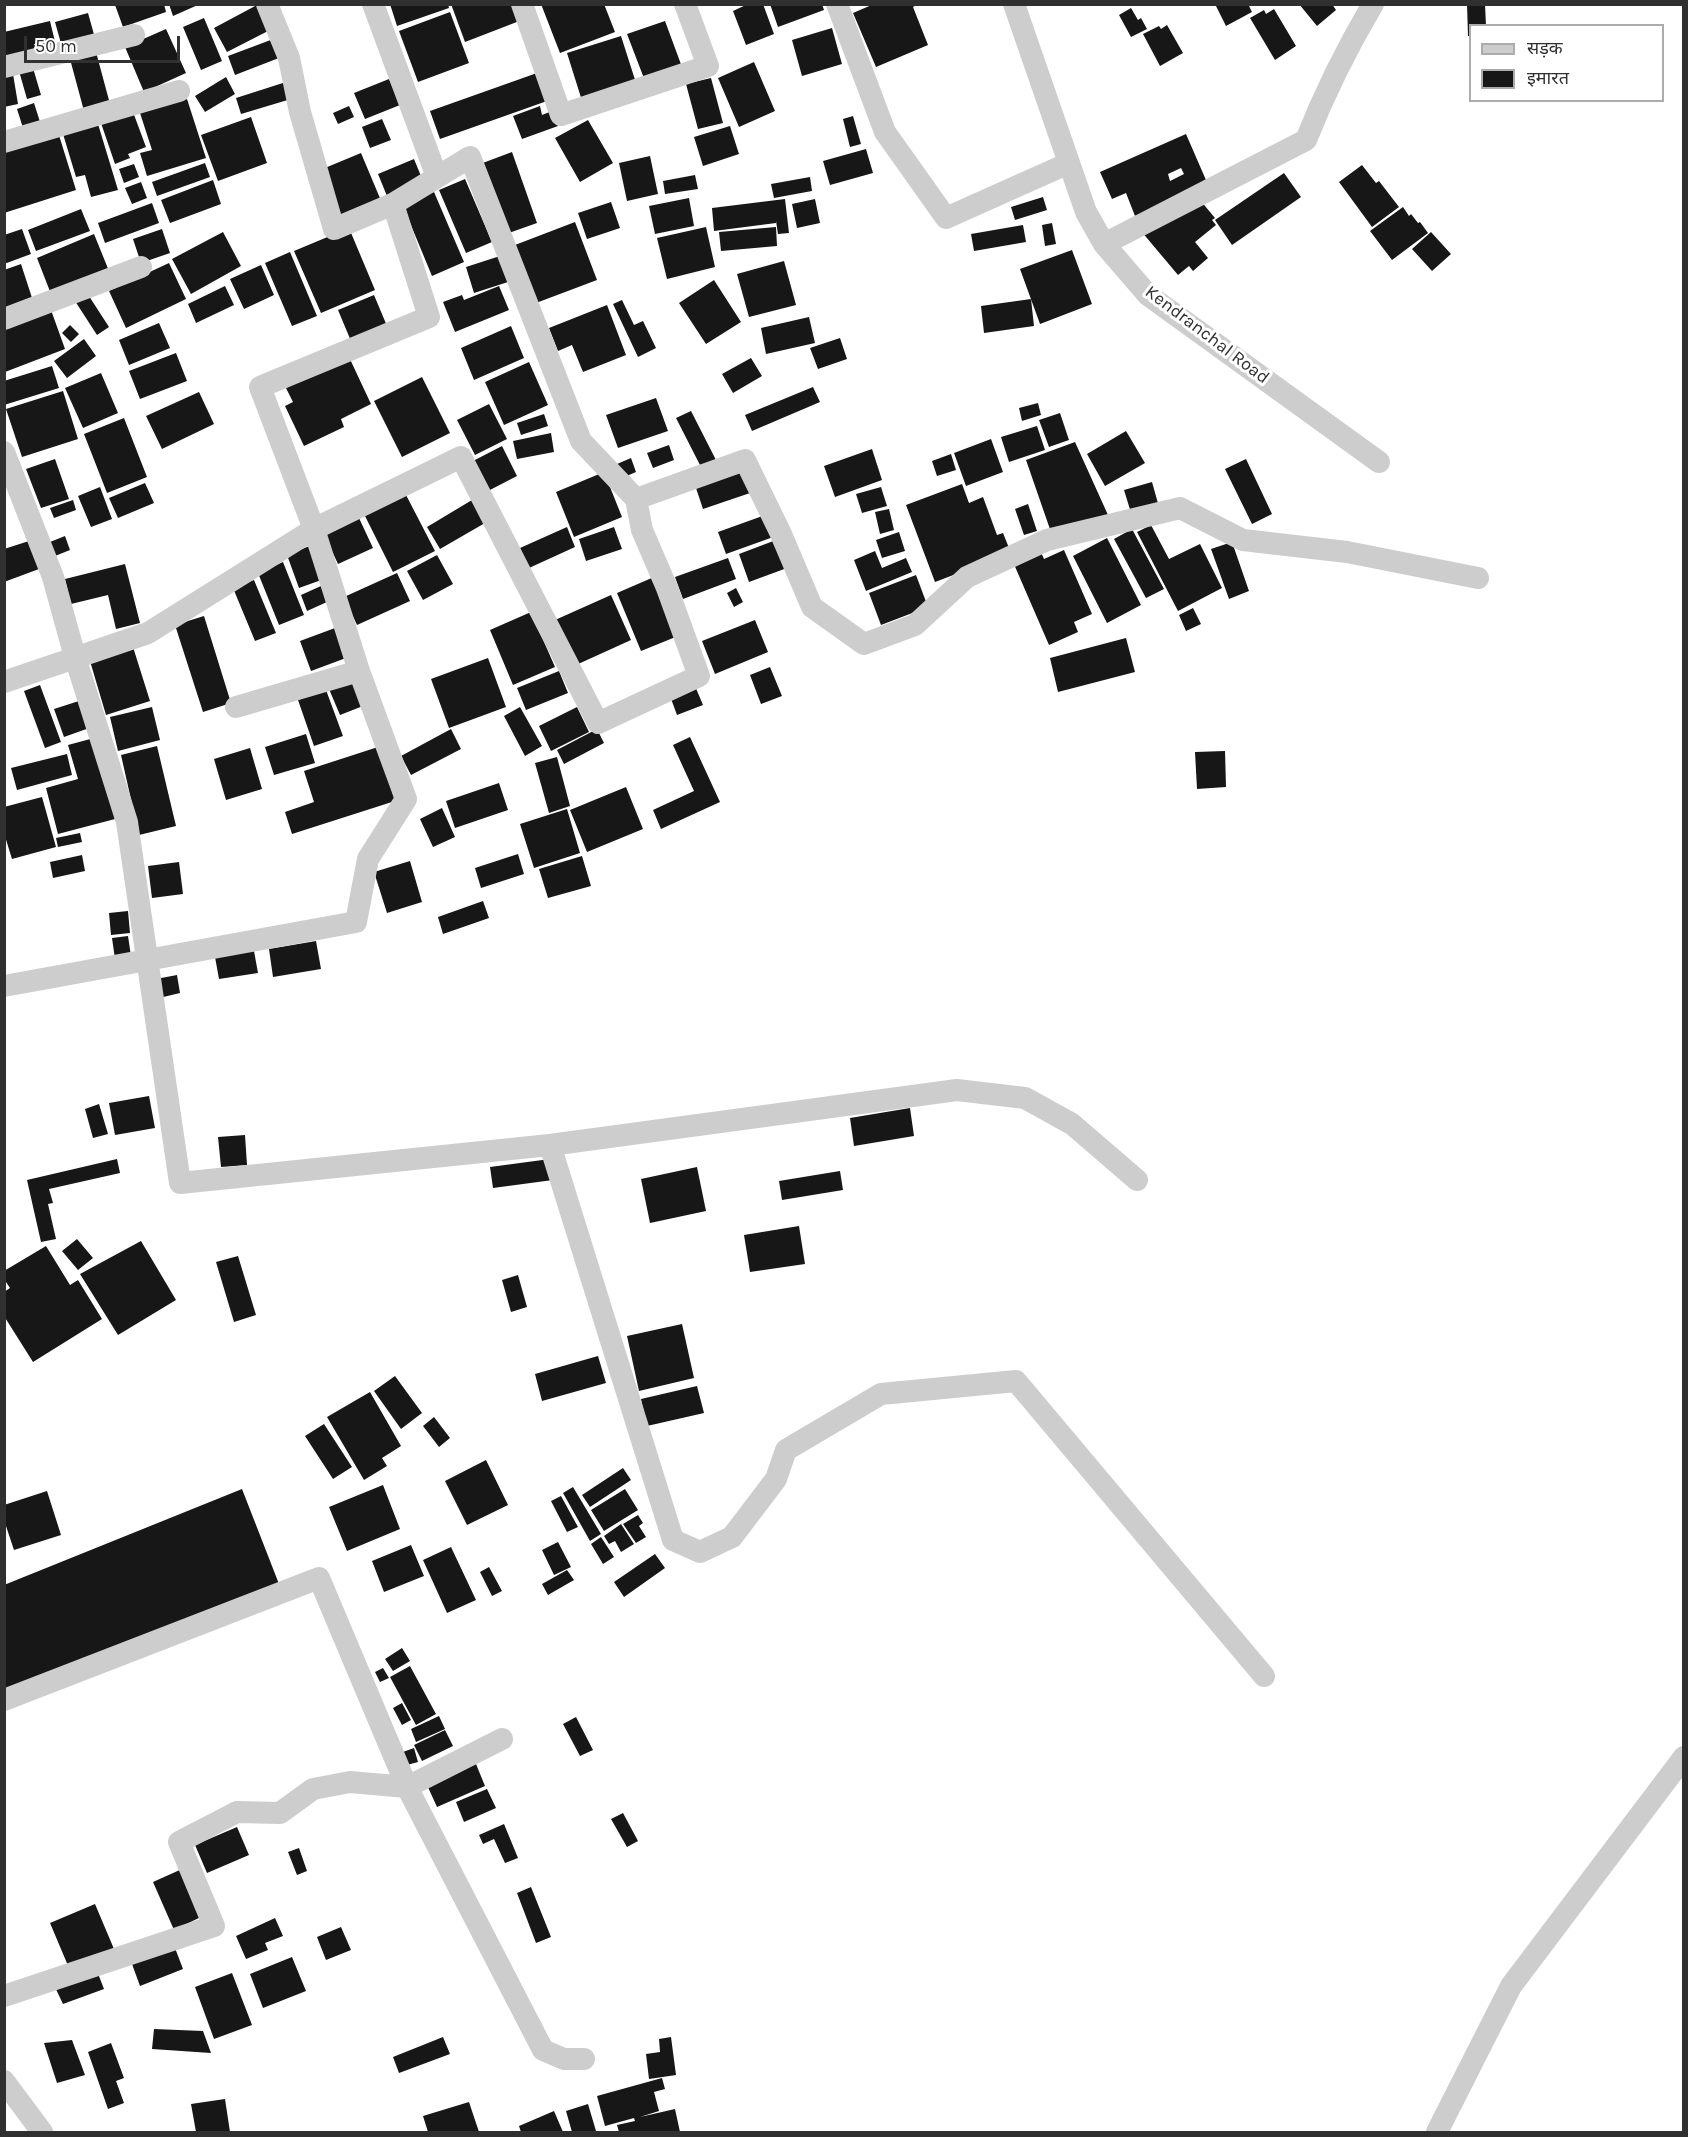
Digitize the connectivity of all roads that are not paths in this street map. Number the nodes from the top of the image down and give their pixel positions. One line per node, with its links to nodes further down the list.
1 (267, 4): 14 (street)
2 (374, 4): 13 (street)
3 (522, 4): 4 (street)
4 (686, 4)
5 (837, 4): 12 (street)
6 (1014, 4): 12 (street, Kendranchal Road)
7 (1373, 4): 15 (street)
8 (134, 35): 9 (street)
9 (4, 67)
10 (179, 91): 11 (street)
11 (4, 142)
12 (1069, 163): 15 (street, Kendranchal Road)
13 (436, 177): 14 (street); 20 (street)
14 (393, 204): 22 (street)
15 (1104, 244): 19 (street, Kendranchal Road)
16 (141, 267): 17 (street)
17 (4, 318)
18 (4, 452): 21 (street)
19 (1379, 462)
20 (636, 499): 22 (street); 23 (street)
21 (13, 500): 24 (street)
22 (314, 529): 24 (street); 25 (street)
23 (1478, 578)
24 (75, 657): 26 (street); 28 (street)
25 (359, 671): 27 (street); 28 (street)
26 (4, 682)
27 (236, 707)
28 (148, 960): 29 (street); 30 (street)
29 (4, 986)
30 (550, 1145): 31 (street); 32 (street)
31 (1137, 1180)
32 (1264, 1676)
33 (4, 1700): 36 (street)
34 (502, 1739): 36 (street)
35 (1683, 1757): 40 (street)
36 (407, 1787): 37 (street); 38 (street)
37 (4, 1996)
38 (584, 2059)
39 (4, 2081): 41 (street)
40 (1444, 2127)
41 (42, 2133)

